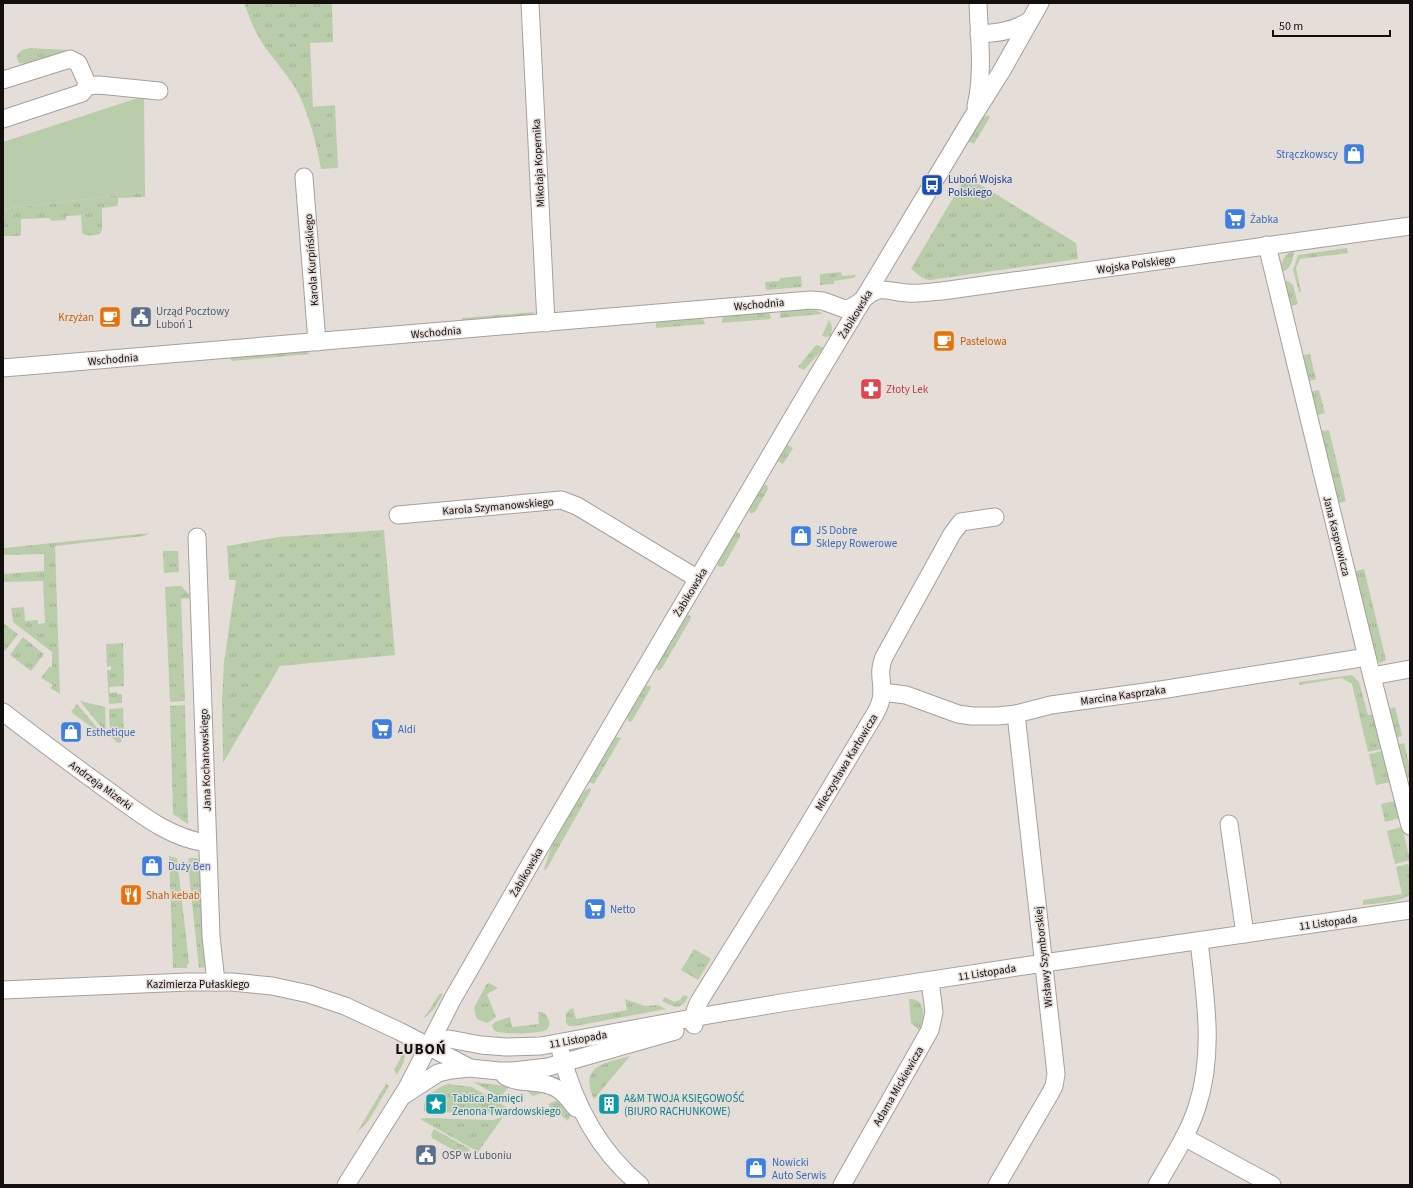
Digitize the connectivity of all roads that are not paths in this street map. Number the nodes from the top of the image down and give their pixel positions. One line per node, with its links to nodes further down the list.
1 (530, 3): 15 (street, Mikołaja Kopernika)
2 (978, 3): 5 (street)
3 (1040, 3): 4 (street, Żabikowska)
4 (1029, 21): 5 (street); 9 (street, Żabikowska)
5 (979, 34): 9 (street)
6 (3, 80): 7 (street)
7 (87, 86): 8 (street); 10 (street)
8 (159, 91)
9 (972, 118): 14 (street, Żabikowska)
10 (3, 119)
11 (304, 177): 16 (street, Karola Kurpińskiego)
12 (1410, 226): 13 (street, Wojska Polskiego)
13 (1267, 245): 14 (street, Wojska Polskiego); 22 (street, Jana Kasprowicza)
14 (864, 299): 15 (street, Wschodnia); 21 (street, Żabikowska)
15 (546, 322): 16 (street, Wschodnia)
16 (317, 342): 17 (street, Wschodnia)
17 (3, 368)
18 (398, 515): 21 (street, Karola Szymanowskiego)
19 (995, 517): 25 (street, Mieczysława Karłowicza)
20 (197, 537): 30 (street, Jana Kochanowskiego)
21 (698, 579): 38 (street, Żabikowska)
22 (1367, 657): 24 (street, Jana Kasprowicza); 27 (street, Marcina Kasprzaka)
23 (1410, 669): 24 (street)
24 (1372, 676): 29 (street, Jana Kasprowicza)
25 (882, 692): 27 (street, Marcina Kasprzaka); 39 (street, Mieczysława Karłowicza)
26 (3, 712): 30 (street, Andrzeja Mizerki)
27 (1016, 714): 34 (street, Wisławy Szymborskiej)
28 (1229, 824): 32 (street)
29 (1410, 826)
30 (208, 843): 36 (street, Jana Kochanowskiego)
31 (1410, 910): 32 (street, 11 Listopada)
32 (1245, 934): 33 (street, 11 Listopada)
33 (1199, 941): 34 (street, 11 Listopada); 48 (street)
34 (1044, 963): 35 (street, 11 Listopada); 52 (street, Wisławy Szymborskiej)
35 (930, 981): 39 (street, 11 Listopada); 51 (street, Adama Mickiewicza)
36 (216, 982): 37 (street, Kazimierza Pułaskiego); 42 (street, Kazimierza Pułaskiego)
37 (3, 990)
38 (452, 1000): 40 (street); 42 (street, Żabikowska)
39 (694, 1022): 41 (street, 11 Listopada); 43 (street, 11 Listopada)
40 (464, 1041): 41 (street, 11 Listopada); 42 (street, 11 Listopada)
41 (559, 1043): 43 (street)
42 (429, 1046): 44 (street, Kazimierza Pułaskiego); 46 (street, Żabikowska)
43 (563, 1063): 45 (street, 11 Listopada); 47 (street)
44 (470, 1068): 45 (street, 11 Listopada); 46 (street)
45 (499, 1071): 47 (street)
46 (403, 1095): 49 (street, Żabikowska)
47 (586, 1119): 50 (street)
48 (1184, 1137): 53 (street); 54 (street)
49 (346, 1185)
50 (640, 1185)
51 (842, 1185)
52 (997, 1185)
53 (1157, 1185)
54 (1272, 1185)

